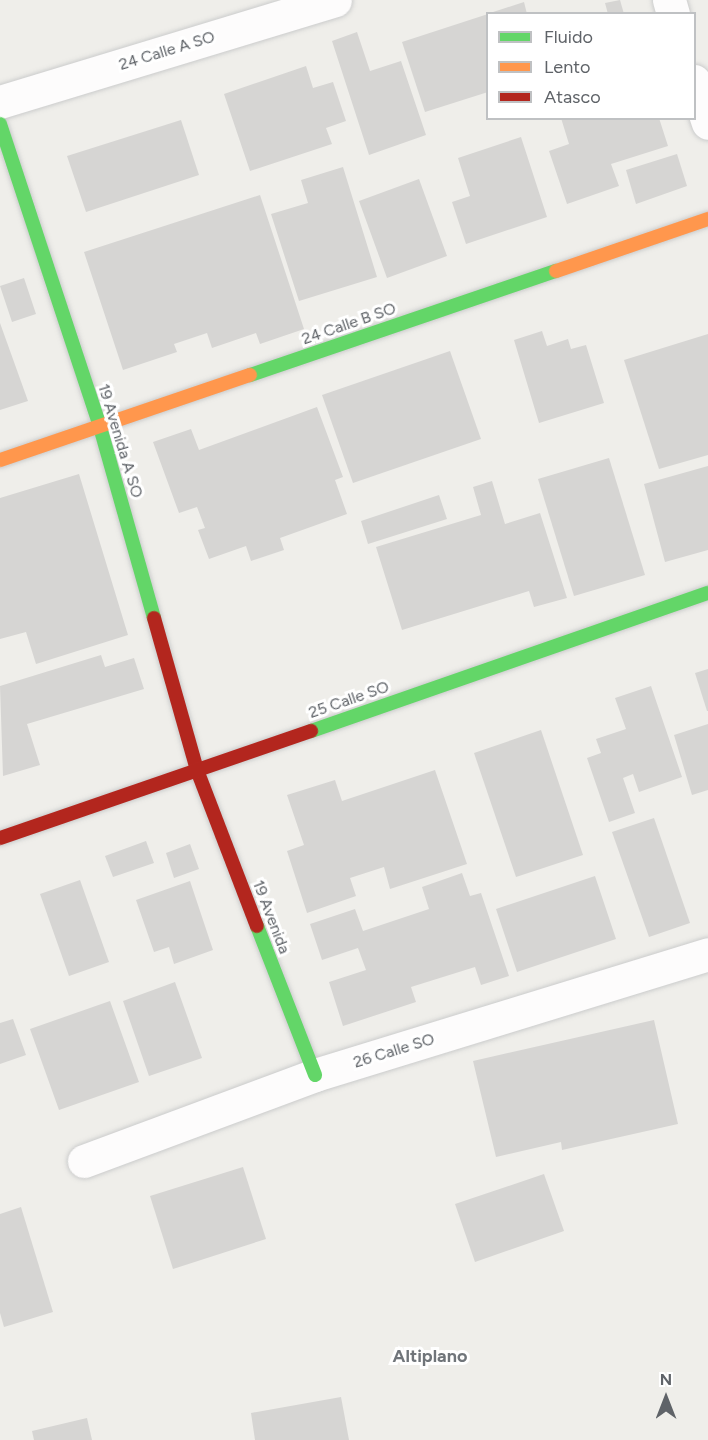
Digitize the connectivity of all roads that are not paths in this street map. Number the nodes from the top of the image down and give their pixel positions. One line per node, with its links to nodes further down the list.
1 (335, 0): 3 (street, 24 Calle A SO)
2 (696, 87): 4 (street)
3 (0, 102)
4 (708, 123)
5 (0, 124): 7 (street, 19 Avenida A SO)
6 (708, 219): 7 (street, 24 Calle B SO)
7 (100, 427): 8 (street, 24 Calle B SO); 10 (street, 19 Avenida A SO)
8 (0, 460)
9 (708, 593): 10 (street, 25 Calle SO)
10 (197, 770): 11 (street, 25 Calle SO); 13 (street, 19 Avenida)
11 (0, 838)
12 (708, 954): 13 (street, 26 Calle SO)
13 (315, 1075): 14 (street, 26 Calle SO)
14 (84, 1161)

